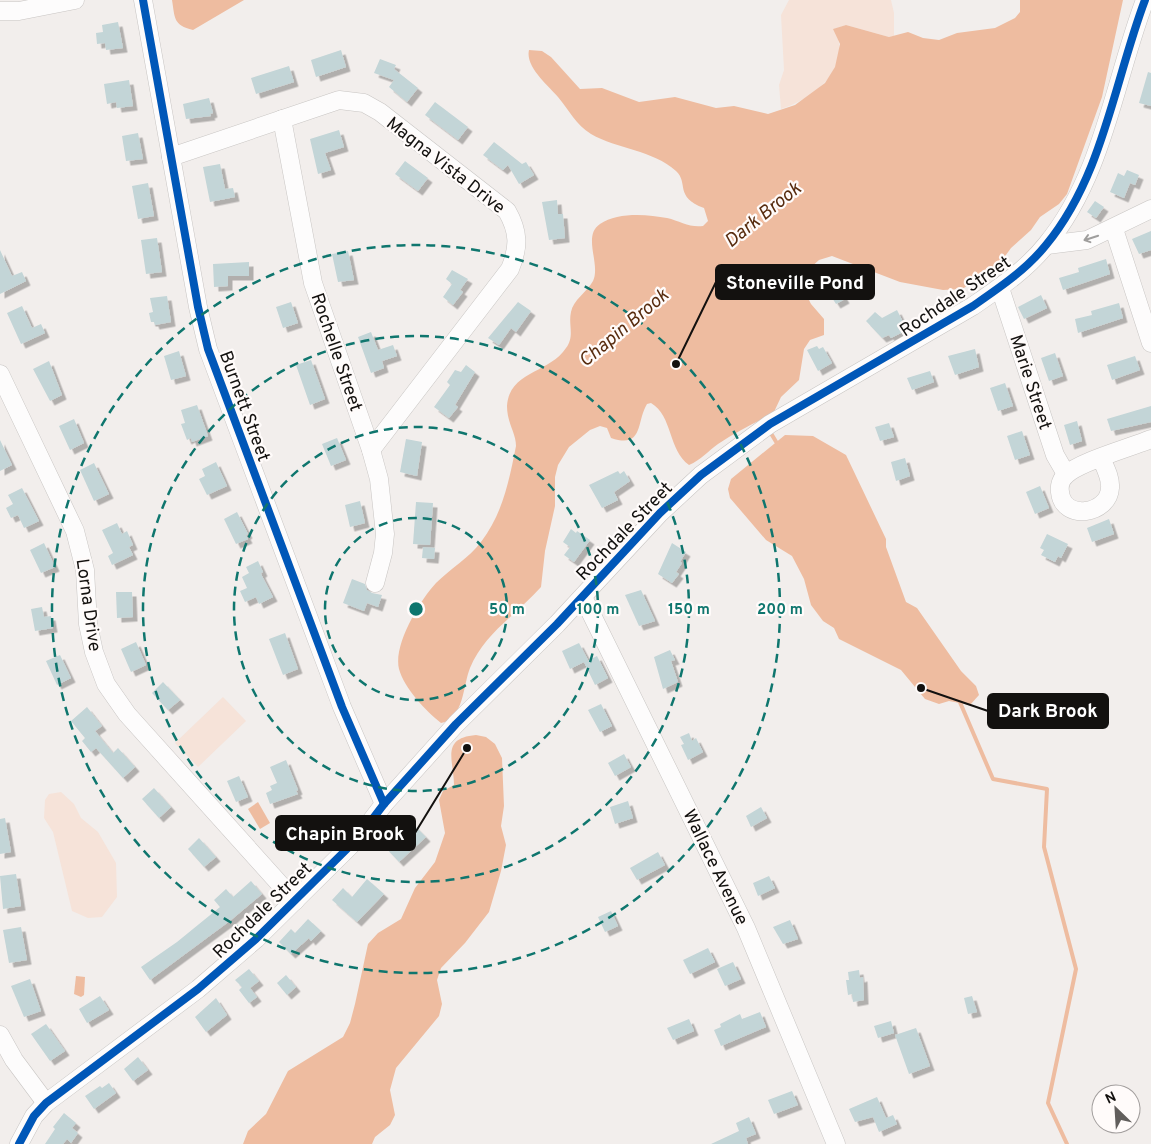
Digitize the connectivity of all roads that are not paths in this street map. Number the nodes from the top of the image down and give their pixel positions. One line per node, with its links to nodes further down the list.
1 (75, 0): 4 (street)
2 (142, 0): 6 (street, Burnett Street)
3 (1145, 0): 9 (street, Rochdale Street)
4 (0, 11)
5 (282, 120): 6 (street, Magna Vista Drive); 14 (street, Rochelle Street); 14 (street, Magna Vista Drive)
6 (171, 157): 19 (street, Burnett Street)
7 (1151, 209): 8 (street)
8 (1114, 229): 9 (street, one-way to 9); 11 (street)
9 (1046, 245): 10 (street, Rochdale Street)
10 (1000, 288): 16 (street, Marie Street); 18 (street, Rochdale Street)
11 (1151, 343)
12 (0, 374): 20 (street, Lorna Drive)
13 (1151, 439): 15 (street)
14 (371, 450): 17 (street, Rochelle Street)
15 (1101, 458): 16 (street); 16 (street)
16 (1066, 474)
17 (375, 583)
18 (583, 597): 19 (street, Rochdale Street); 24 (street, Wallace Avenue)
19 (384, 804): 20 (street, Rochdale Street)
20 (294, 901): 22 (street, Rochdale Street)
21 (0, 1035): 22 (street)
22 (46, 1102): 23 (street, Rochdale Street)
23 (19, 1144)
24 (836, 1144)

